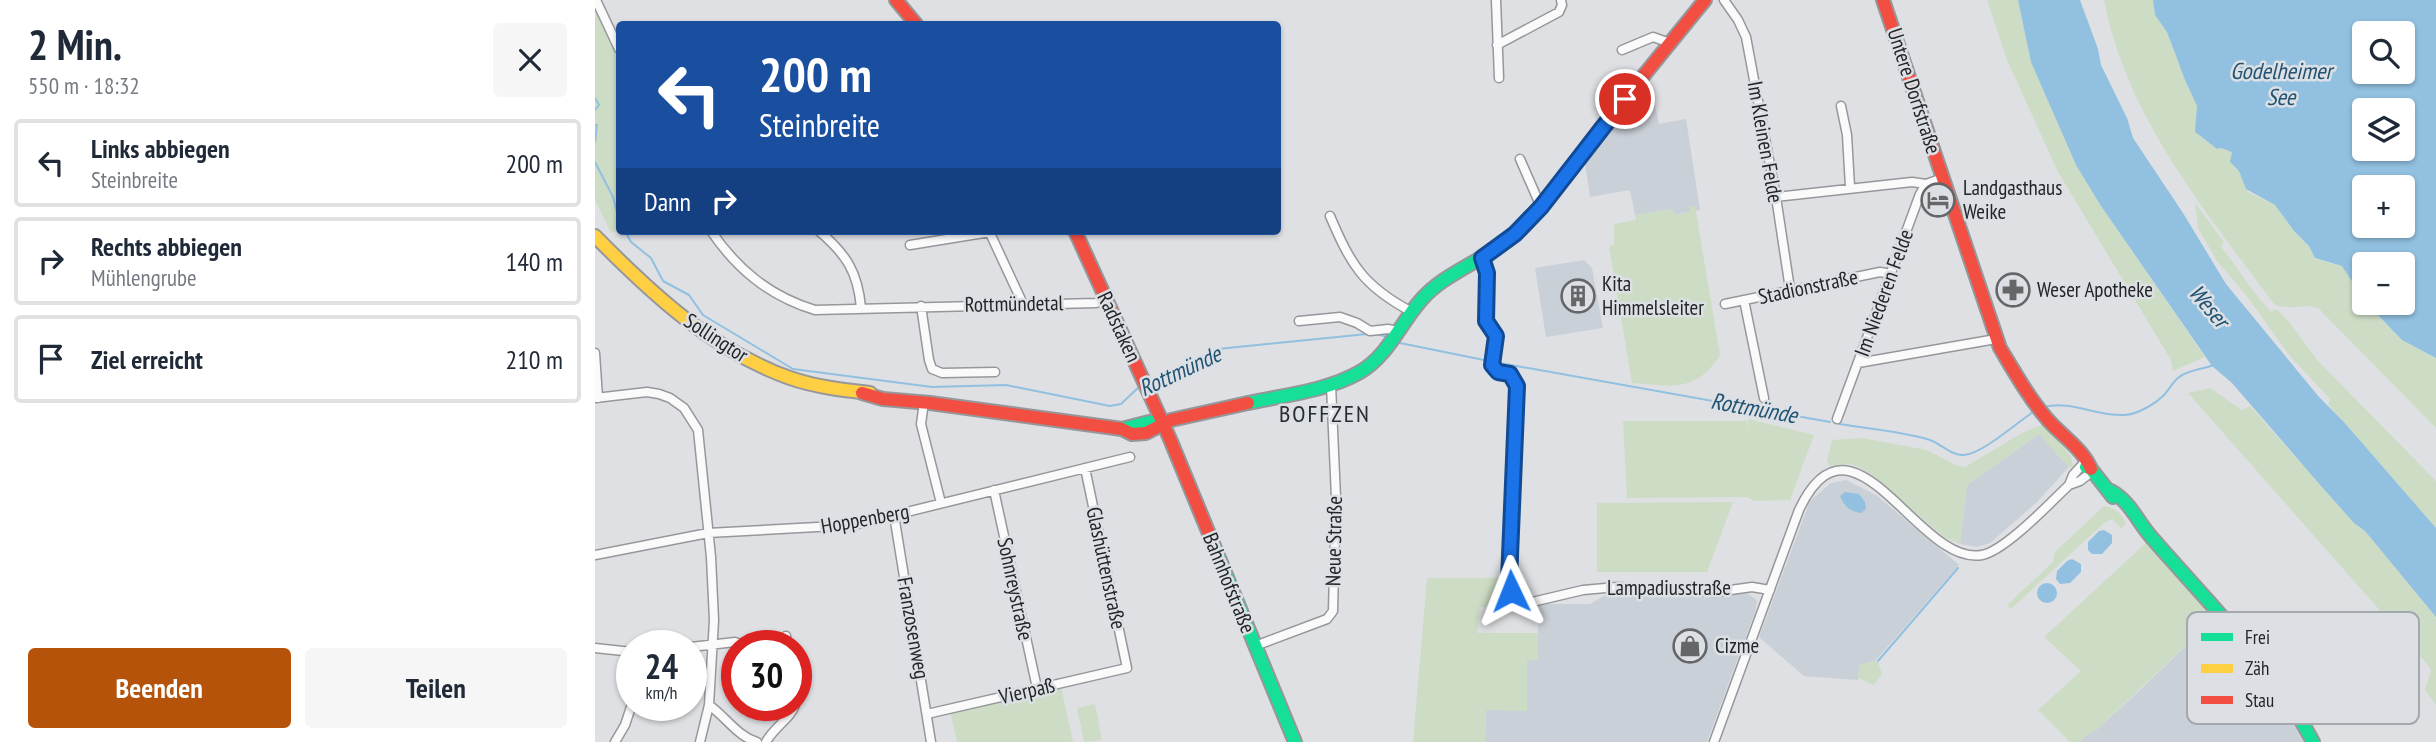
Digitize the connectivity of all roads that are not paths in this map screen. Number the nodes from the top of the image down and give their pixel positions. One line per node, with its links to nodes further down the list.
1 (596, 0): 9 (street)
2 (896, 0): 8 (street)
3 (1496, 0): 11 (street)
4 (1561, 0): 11 (street)
5 (1705, 0): 10 (street)
6 (1724, 0): 19 (street, Im Kleinen Felde)
7 (1883, 0): 16 (street, Untere Dorfstraße)
8 (914, 21)
9 (616, 42)
10 (1670, 43): 12 (street); 20 (street)
11 (1497, 45): 13 (street)
12 (1622, 50)
13 (1499, 78)
14 (1841, 106): 18 (street)
15 (1520, 159): 20 (street)
16 (1943, 178): 17 (street); 41 (street, Untere Dorfstraße)
17 (1926, 184): 18 (street); 30 (street, Im Niederen Felde)
18 (1850, 187): 19 (street)
19 (1776, 197): 31 (street, Im Kleinen Felde)
20 (1541, 207): 29 (street)
21 (1330, 216): 38 (street)
22 (714, 235): 37 (street, Rottmündetal)
23 (824, 235): 37 (street)
24 (967, 235): 28 (street)
25 (992, 235): 34 (street)
26 (1077, 235): 32 (street, Radstaken)
27 (595, 236): 49 (street, Sollingtor)
28 (910, 245)
29 (1482, 258): 38 (street); 63 (street)
30 (1891, 274): 31 (street, Stadionstraße); 43 (street, Im Niederen Felde)
31 (1790, 289): 33 (street, Stadionstraße)
32 (1107, 300): 34 (street, Rottmündetal); 46 (street, Radstaken)
33 (1744, 300): 35 (street, Stadionstraße); 48 (street)
34 (1023, 304): 36 (street, Rottmündetal)
35 (1725, 304)
36 (921, 306): 37 (street, Rottmündetal); 44 (street)
37 (861, 308)
38 (1412, 312): 40 (street)
39 (1299, 321): 40 (street)
40 (1394, 338): 45 (street)
41 (1996, 339): 43 (street); 56 (street, Untere Dorfstraße)
42 (595, 353): 47 (street)
43 (1858, 363): 50 (street, Im Niederen Felde)
44 (995, 372)
45 (1331, 385): 51 (street); 69 (street, Neue Straße)
46 (1148, 387): 51 (street, Radstaken); 52 (street)
47 (597, 398): 60 (street)
48 (1764, 398)
49 (923, 402): 53 (street, Sollingtor); 58 (street)
50 (1836, 419)
51 (1163, 423): 52 (street, Sollingtor); 53 (street, Sollingtor); 69 (street, Bahnhofstraße)
52 (1136, 424): 53 (street, Sollingtor)
53 (1122, 429)
54 (1130, 457): 55 (street, Hoppenberg)
55 (1085, 468): 57 (street, Hoppenberg); 72 (street, Glashüttenstraße)
56 (2089, 468): 62 (street); 65 (street, Untere Dorfstraße)
57 (994, 489): 58 (street, Hoppenberg); 73 (street, Sohnreystraße)
58 (941, 503): 59 (street, Hoppenberg)
59 (894, 515): 60 (street, Hoppenberg); 75 (street, Franzosenweg)
60 (708, 533): 61 (street, Hoppenberg); 67 (street)
61 (595, 555)
62 (1770, 590): 64 (street, Lampadiusstraße); 85 (street)
63 (1511, 591)
64 (1528, 603)
65 (2218, 612)
66 (721, 644): 67 (street)
67 (713, 645): 68 (street); 74 (street)
68 (707, 646)
69 (1255, 646): 84 (street, Bahnhofstraße)
70 (595, 648): 71 (street)
71 (616, 650)
72 (1127, 668): 73 (street, Vierpaß)
73 (1037, 688): 75 (street, Vierpaß)
74 (709, 705): 80 (street); 81 (street)
75 (927, 714): 83 (street, Franzosenweg)
76 (626, 721): 79 (street)
77 (782, 721): 82 (street)
78 (2303, 724): 86 (street, Untere Dorfstraße)
79 (615, 742)
80 (700, 742)
81 (757, 742)
82 (766, 742)
83 (931, 742)
84 (1295, 742)
85 (1714, 742)
86 (2312, 742)

